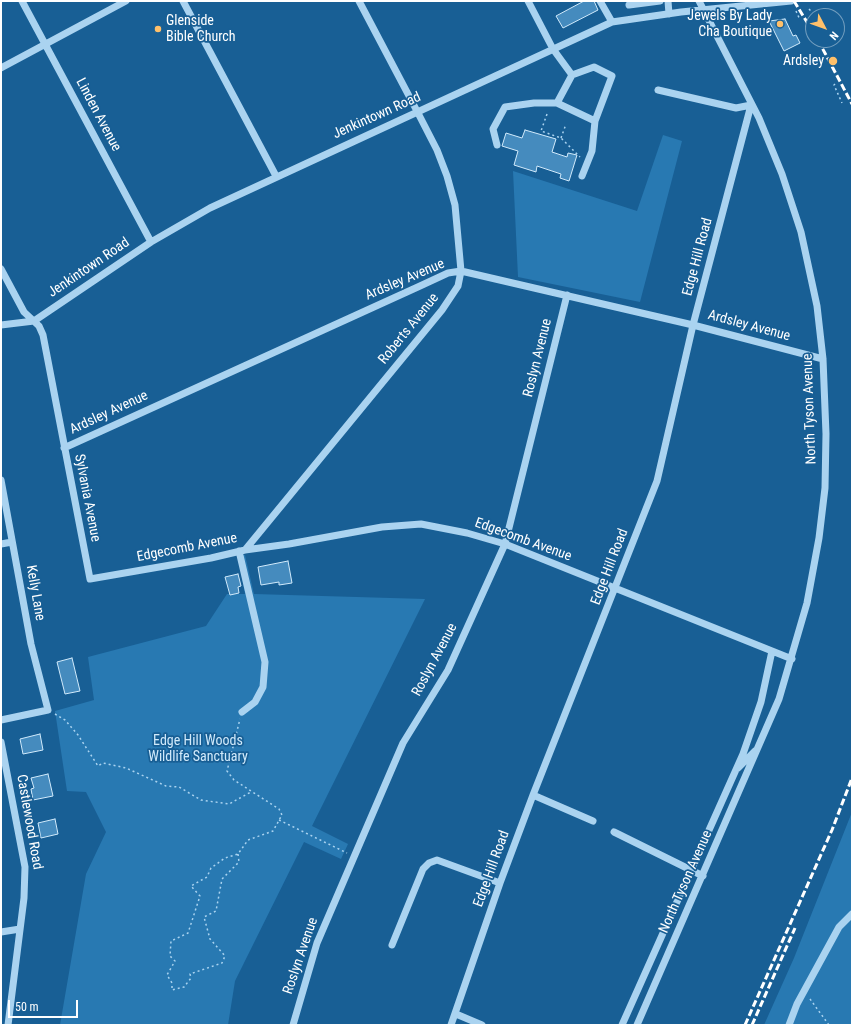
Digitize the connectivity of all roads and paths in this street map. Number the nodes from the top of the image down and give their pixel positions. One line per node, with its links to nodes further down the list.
1 (22, 1): 18 (street, Linden Avenue)
2 (126, 1): 18 (street)
3 (183, 1): 36 (street)
4 (359, 1): 27 (street, Roberts Avenue)
5 (528, 1): 19 (street)
6 (600, 1): 17 (street)
7 (660, 1): 11 (street)
8 (668, 1): 14 (street)
9 (698, 1): 12 (street)
10 (791, 1): 12 (street, Jenkintown Road)
11 (628, 3): 15 (street)
12 (704, 10): 14 (street, Jenkintown Road); 26 (street, North Tyson Avenue)
13 (796, 11): 16 (path)
14 (669, 14): 15 (street, Jenkintown Road)
15 (636, 18): 17 (street, Jenkintown Road)
16 (800, 20)
17 (612, 22): 19 (street, Jenkintown Road)
18 (45, 45): 20 (street); 38 (street, Linden Avenue)
19 (553, 49): 21 (street); 27 (street, Jenkintown Road)
20 (1, 68)
21 (572, 75): 24 (street); 29 (street)
22 (835, 84): 25 (path)
23 (658, 90): 26 (street)
24 (557, 103): 29 (street); 34 (street)
25 (842, 103)
26 (752, 105): 44 (street, Edge Hill Road); 45 (street, North Tyson Avenue)
27 (418, 112): 36 (street, Jenkintown Road); 40 (street, Roberts Avenue)
28 (547, 114): 31 (path)
29 (595, 121): 37 (street)
30 (566, 124): 33 (path)
31 (551, 135): 32 (path); 33 (path)
32 (550, 137)
33 (561, 138): 35 (path)
34 (497, 144)
35 (580, 157)
36 (276, 176): 38 (street, Jenkintown Road)
37 (582, 176)
38 (151, 242): 42 (street, Jenkintown Road)
39 (1, 269): 42 (street, Sylvania Avenue)
40 (461, 271): 41 (street, Ardsley Avenue); 46 (street, Ardsley Avenue); 52 (street, Roberts Avenue)
41 (567, 295): 44 (street, Ardsley Avenue); 51 (street, Roslyn Avenue)
42 (34, 321): 43 (street, Jenkintown Road); 46 (street, Sylvania Avenue)
43 (1, 325)
44 (693, 325): 45 (street, Ardsley Avenue); 54 (street, Edge Hill Road)
45 (823, 360): 56 (street, North Tyson Avenue)
46 (64, 448): 53 (street, Sylvania Avenue)
47 (1, 480): 48 (street, Kelly Lane)
48 (4, 519): 49 (street, Kelly Lane)
49 (12, 542): 50 (street); 57 (street, Kelly Lane)
50 (1, 544)
51 (505, 544): 52 (street, Edgecomb Avenue); 54 (street, Edgecomb Avenue); 80 (street, Roslyn Avenue)
52 (242, 550): 53 (street, Edgecomb Avenue); 58 (street)
53 (90, 579)
54 (616, 588): 55 (street, Edgecomb Avenue); 64 (street, Edge Hill Road)
55 (772, 651): 56 (street, Edgecomb Avenue); 62 (street, North Tyson Avenue)
56 (792, 659): 61 (street, North Tyson Avenue)
57 (48, 710): 59 (street); 63 (path)
58 (242, 712): 63 (path)
59 (1, 720)
60 (1, 742): 74 (street, Castlewood Road)
61 (758, 748): 62 (street, North Tyson Avenue); 71 (street, North Tyson Avenue)
62 (736, 770): 70 (street, North Tyson Avenue)
63 (251, 792): 65 (path)
64 (533, 795): 66 (street); 72 (street, Edge Hill Road)
65 (279, 820): 68 (path); 69 (path)
66 (593, 821)
67 (614, 832): 70 (street)
68 (347, 853)
69 (238, 854): 69 (path)
70 (690, 870): 71 (street); 83 (street, North Tyson Avenue)
71 (703, 876): 84 (street, North Tyson Avenue)
72 (500, 883): 76 (street); 78 (street, Edge Hill Road)
73 (852, 914): 77 (street)
74 (20, 929): 75 (street); 79 (street, Castlewood Road)
75 (1, 932)
76 (392, 945)
77 (805, 991): 85 (street); 86 (path)
78 (456, 1014): 81 (street, Edge Hill Road); 82 (street)
79 (8, 1025)
80 (293, 1025)
81 (451, 1025)
82 (482, 1025)
83 (622, 1025)
84 (637, 1025)
85 (789, 1025)
86 (829, 1025)

